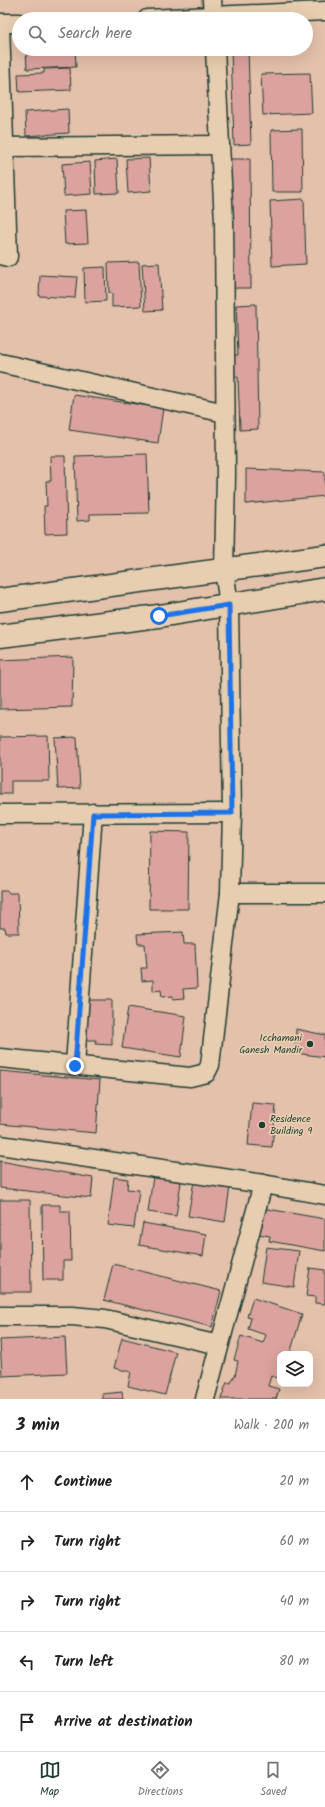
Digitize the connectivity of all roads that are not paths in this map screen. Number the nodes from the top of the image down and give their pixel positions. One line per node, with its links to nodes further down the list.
1 (325, 11): 2 (street)
2 (213, 12)
3 (12, 23): 4 (street)
4 (0, 24): 7 (street)
5 (215, 56): 6 (street)
6 (220, 145): 7 (street); 10 (street)
7 (4, 147): 8 (street)
8 (0, 256)
9 (0, 363): 10 (street)
10 (225, 413): 12 (street)
11 (325, 556): 12 (main road)
12 (224, 570): 14 (main road); 15 (street)
13 (325, 589): 15 (main road)
14 (0, 600)
15 (229, 605): 16 (main road); 17 (street)
16 (0, 636)
17 (232, 813): 19 (street); 20 (street)
18 (0, 814): 19 (street)
19 (93, 814): 23 (street)
20 (230, 893): 21 (street); 23 (street)
21 (325, 893)
22 (0, 1058): 23 (street)
23 (75, 1066)
24 (0, 1145): 25 (street)
25 (263, 1184): 26 (street); 28 (street)
26 (325, 1195)
27 (0, 1316): 28 (street)
28 (219, 1345): 29 (street)
29 (205, 1399)

